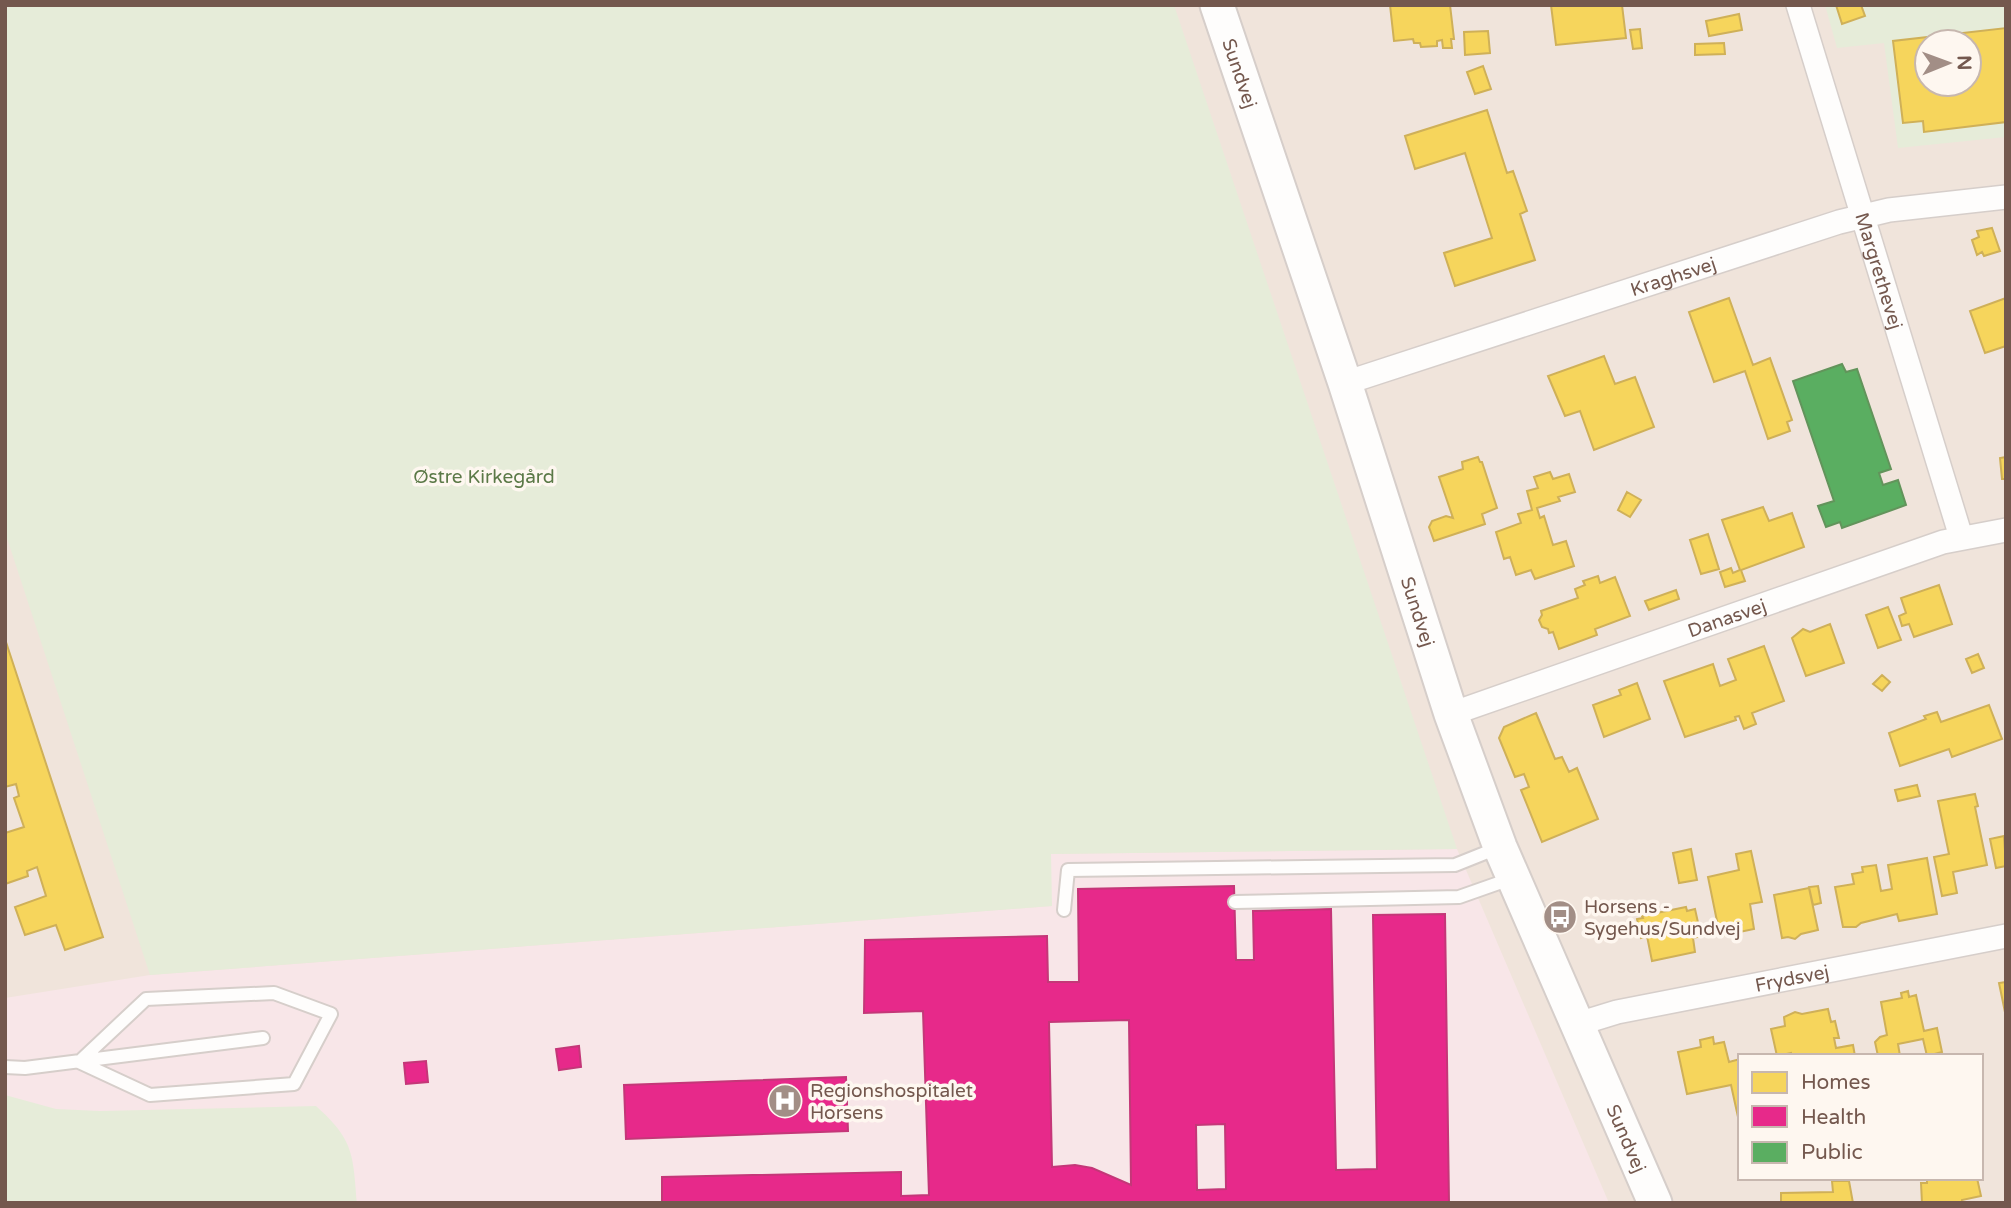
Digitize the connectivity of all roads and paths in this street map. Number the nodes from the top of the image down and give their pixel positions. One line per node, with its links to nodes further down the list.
1 (1217, 5): 5 (street, Sundvej)
2 (1798, 5): 4 (street, Margrethevej)
3 (2006, 197): 4 (street, Kraghsvej)
4 (1861, 216): 5 (street, Kraghsvej); 7 (street, Margrethevej)
5 (1345, 383): 8 (street, Sundvej)
6 (2006, 530): 7 (street, Danasvej)
7 (1961, 537): 8 (street, Danasvej)
8 (1451, 714): 9 (street, Sundvej)
9 (1500, 847): 10 (street, Sundvej); 12 (lane)
10 (1513, 877): 11 (lane); 14 (street, Sundvej)
11 (1235, 902)
12 (1064, 910)
13 (2006, 936): 14 (street, Frydsvej)
14 (1578, 1024): 18 (street, Sundvej)
15 (263, 1038): 16 (lane)
16 (79, 1062): 16 (lane); 17 (lane)
17 (5, 1067)
18 (1655, 1203)

